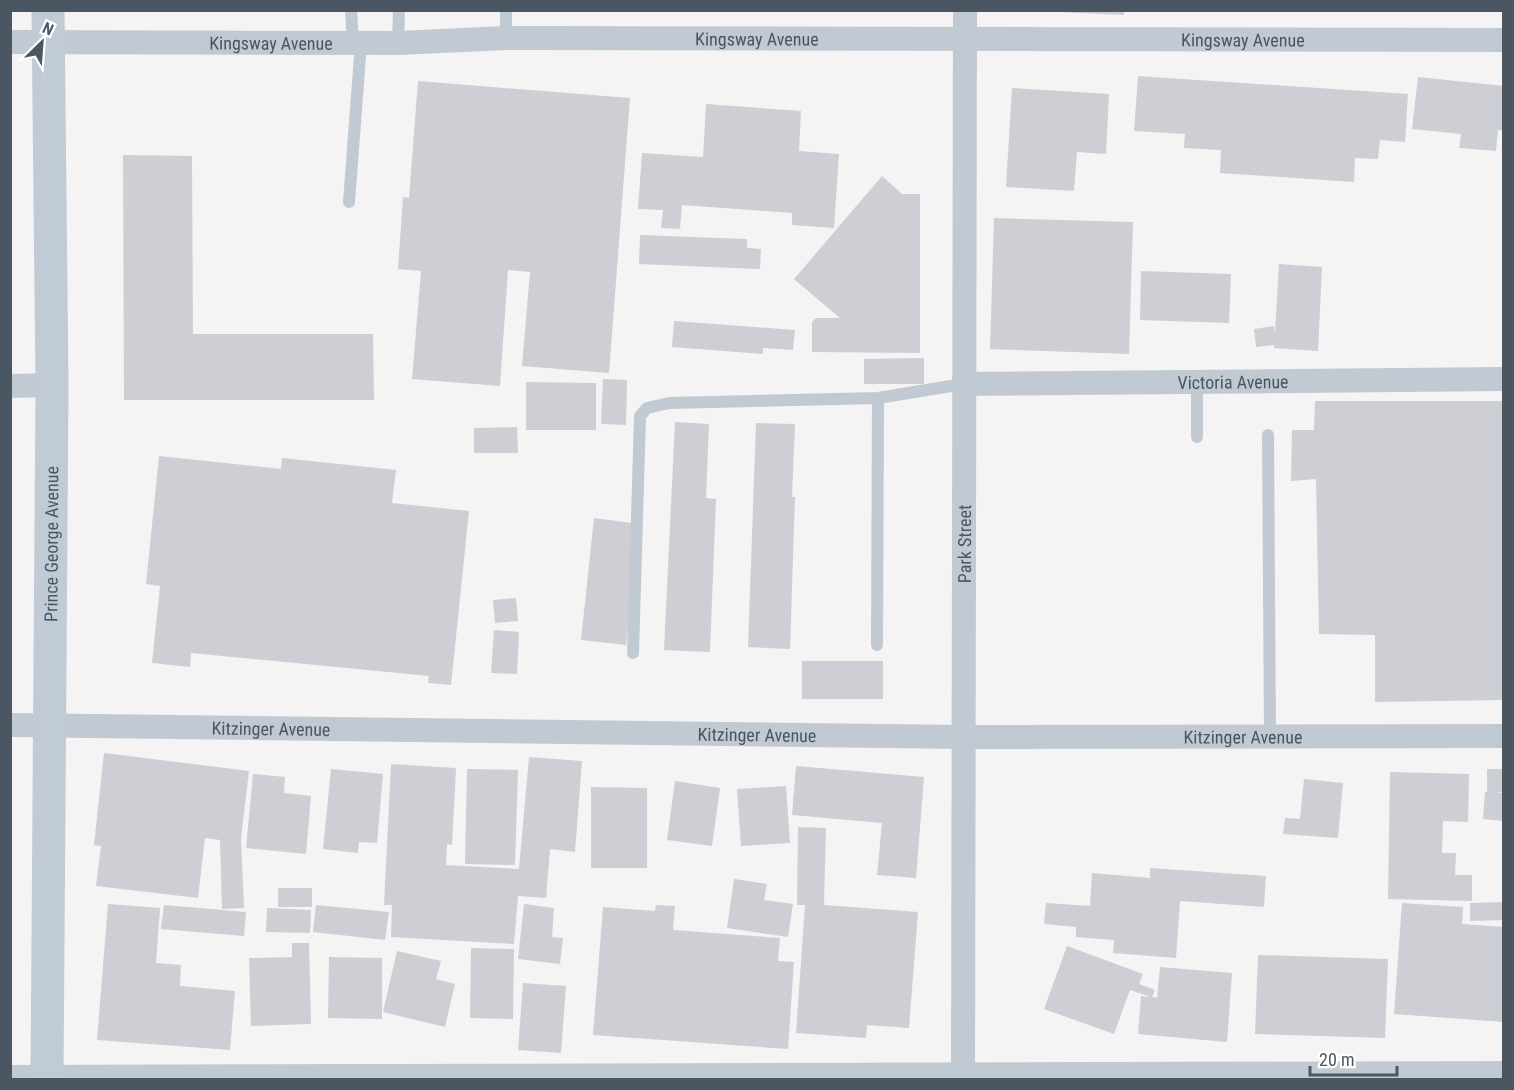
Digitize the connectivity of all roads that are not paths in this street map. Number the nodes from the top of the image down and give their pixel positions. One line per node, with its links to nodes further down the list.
1 (351, 10): 10 (lane)
2 (399, 10): 11 (lane)
3 (506, 10): 6 (lane)
4 (965, 10): 7 (street, Park Street)
5 (48, 26): 9 (street, Kingsway Avenue); 10 (street, Kingsway Avenue); 16 (main road, Prince George Avenue)
6 (506, 38): 7 (street, Kingsway Avenue); 11 (street, Kingsway Avenue)
7 (965, 40): 8 (street, Kingsway Avenue); 15 (street, Park Street)
8 (1503, 40)
9 (10, 42)
10 (357, 43): 11 (street, Kingsway Avenue); 12 (lane)
11 (398, 43)
12 (349, 202)
13 (1503, 379): 14 (street, Victoria Avenue)
14 (1197, 382): 15 (street, Victoria Avenue); 20 (lane)
15 (963, 384): 18 (lane); 27 (street, Park Street)
16 (52, 385): 17 (street); 24 (main road, Prince George Avenue)
17 (10, 386)
18 (878, 398): 21 (lane); 22 (lane)
19 (1268, 435): 25 (lane)
20 (1197, 437)
21 (876, 645)
22 (633, 653)
23 (10, 724): 24 (street, Kitzinger Avenue)
24 (50, 724): 27 (street, Kitzinger Avenue); 30 (main road, Prince George Avenue)
25 (1270, 736): 26 (street, Kitzinger Avenue); 27 (street, Kitzinger Avenue)
26 (1503, 736)
27 (965, 737): 31 (street, Park Street)
28 (1503, 1073): 31 (street)
29 (10, 1077): 30 (street)
30 (47, 1078): 31 (street)
31 (963, 1078)

